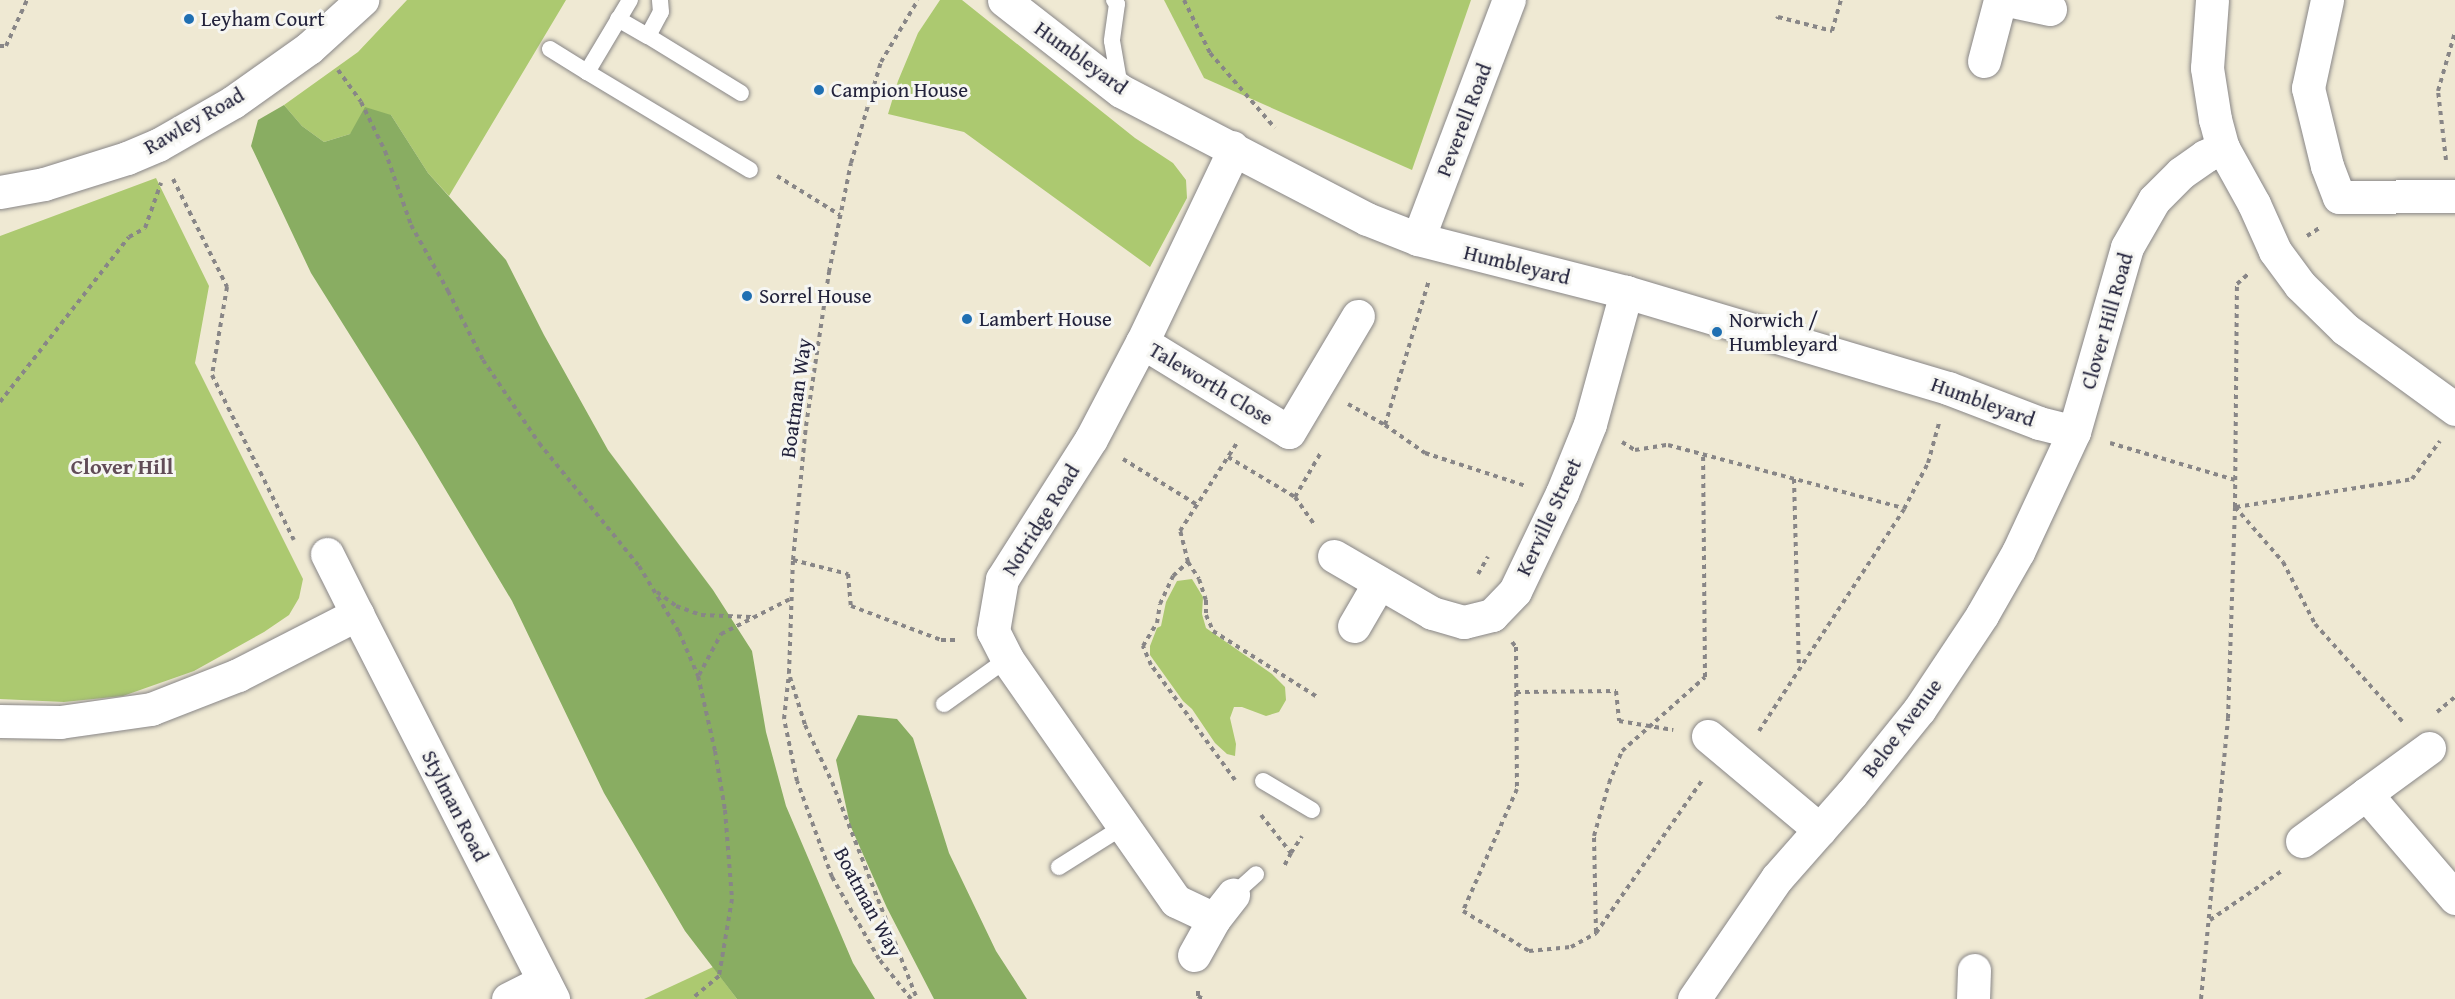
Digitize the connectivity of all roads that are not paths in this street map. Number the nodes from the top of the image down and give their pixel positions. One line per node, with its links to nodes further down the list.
1 (362, 0): 22 (street, Rawley Road)
2 (630, 0): 12 (lane)
3 (660, 0): 13 (lane)
4 (1004, 0): 17 (street, Humbleyard)
5 (1114, 0): 17 (lane)
6 (1509, 0): 24 (street, Peverell Road)
7 (2000, 0): 15 (street)
8 (2008, 0): 11 (street)
9 (2212, 0): 20 (street)
10 (2327, 0): 23 (street)
11 (2050, 9)
12 (618, 19): 13 (lane); 16 (lane)
13 (648, 36): 18 (lane)
14 (550, 50): 16 (lane)
15 (1984, 61)
16 (587, 72): 21 (lane)
17 (1120, 90): 19 (street, Humbleyard)
18 (741, 93)
19 (1232, 147): 24 (street, Humbleyard); 27 (street, Notridge Road)
20 (2223, 148): 28 (street); 29 (street, Clover Hill Road)
21 (750, 170)
22 (0, 192)
23 (2453, 196)
24 (1418, 239): 25 (street, Humbleyard)
25 (1626, 292): 29 (street, Humbleyard); 32 (street, Kerville Street)
26 (1358, 316): 27 (street, Taleworth Close)
27 (1142, 342): 35 (street, Notridge Road)
28 (2449, 423)
29 (2074, 432): 44 (street, Beloe Avenue)
30 (327, 554): 33 (street, Stylman Road)
31 (1334, 556): 32 (street)
32 (1379, 584): 34 (street)
33 (357, 614): 37 (street); 49 (street, Stylman Road)
34 (1354, 626)
35 (1000, 645): 36 (lane); 43 (street)
36 (944, 704)
37 (0, 721)
38 (2421, 736): 41 (street)
39 (1723, 749): 44 (street)
40 (1263, 781): 42 (lane)
41 (2366, 794): 45 (street); 47 (street)
42 (1312, 810)
43 (1124, 826): 46 (lane); 48 (street)
44 (1820, 830): 51 (street, Beloe Avenue)
45 (2302, 841)
46 (1059, 867)
47 (2455, 898)
48 (1194, 956)
49 (549, 990): 50 (street)
50 (508, 999)
51 (1694, 999)

